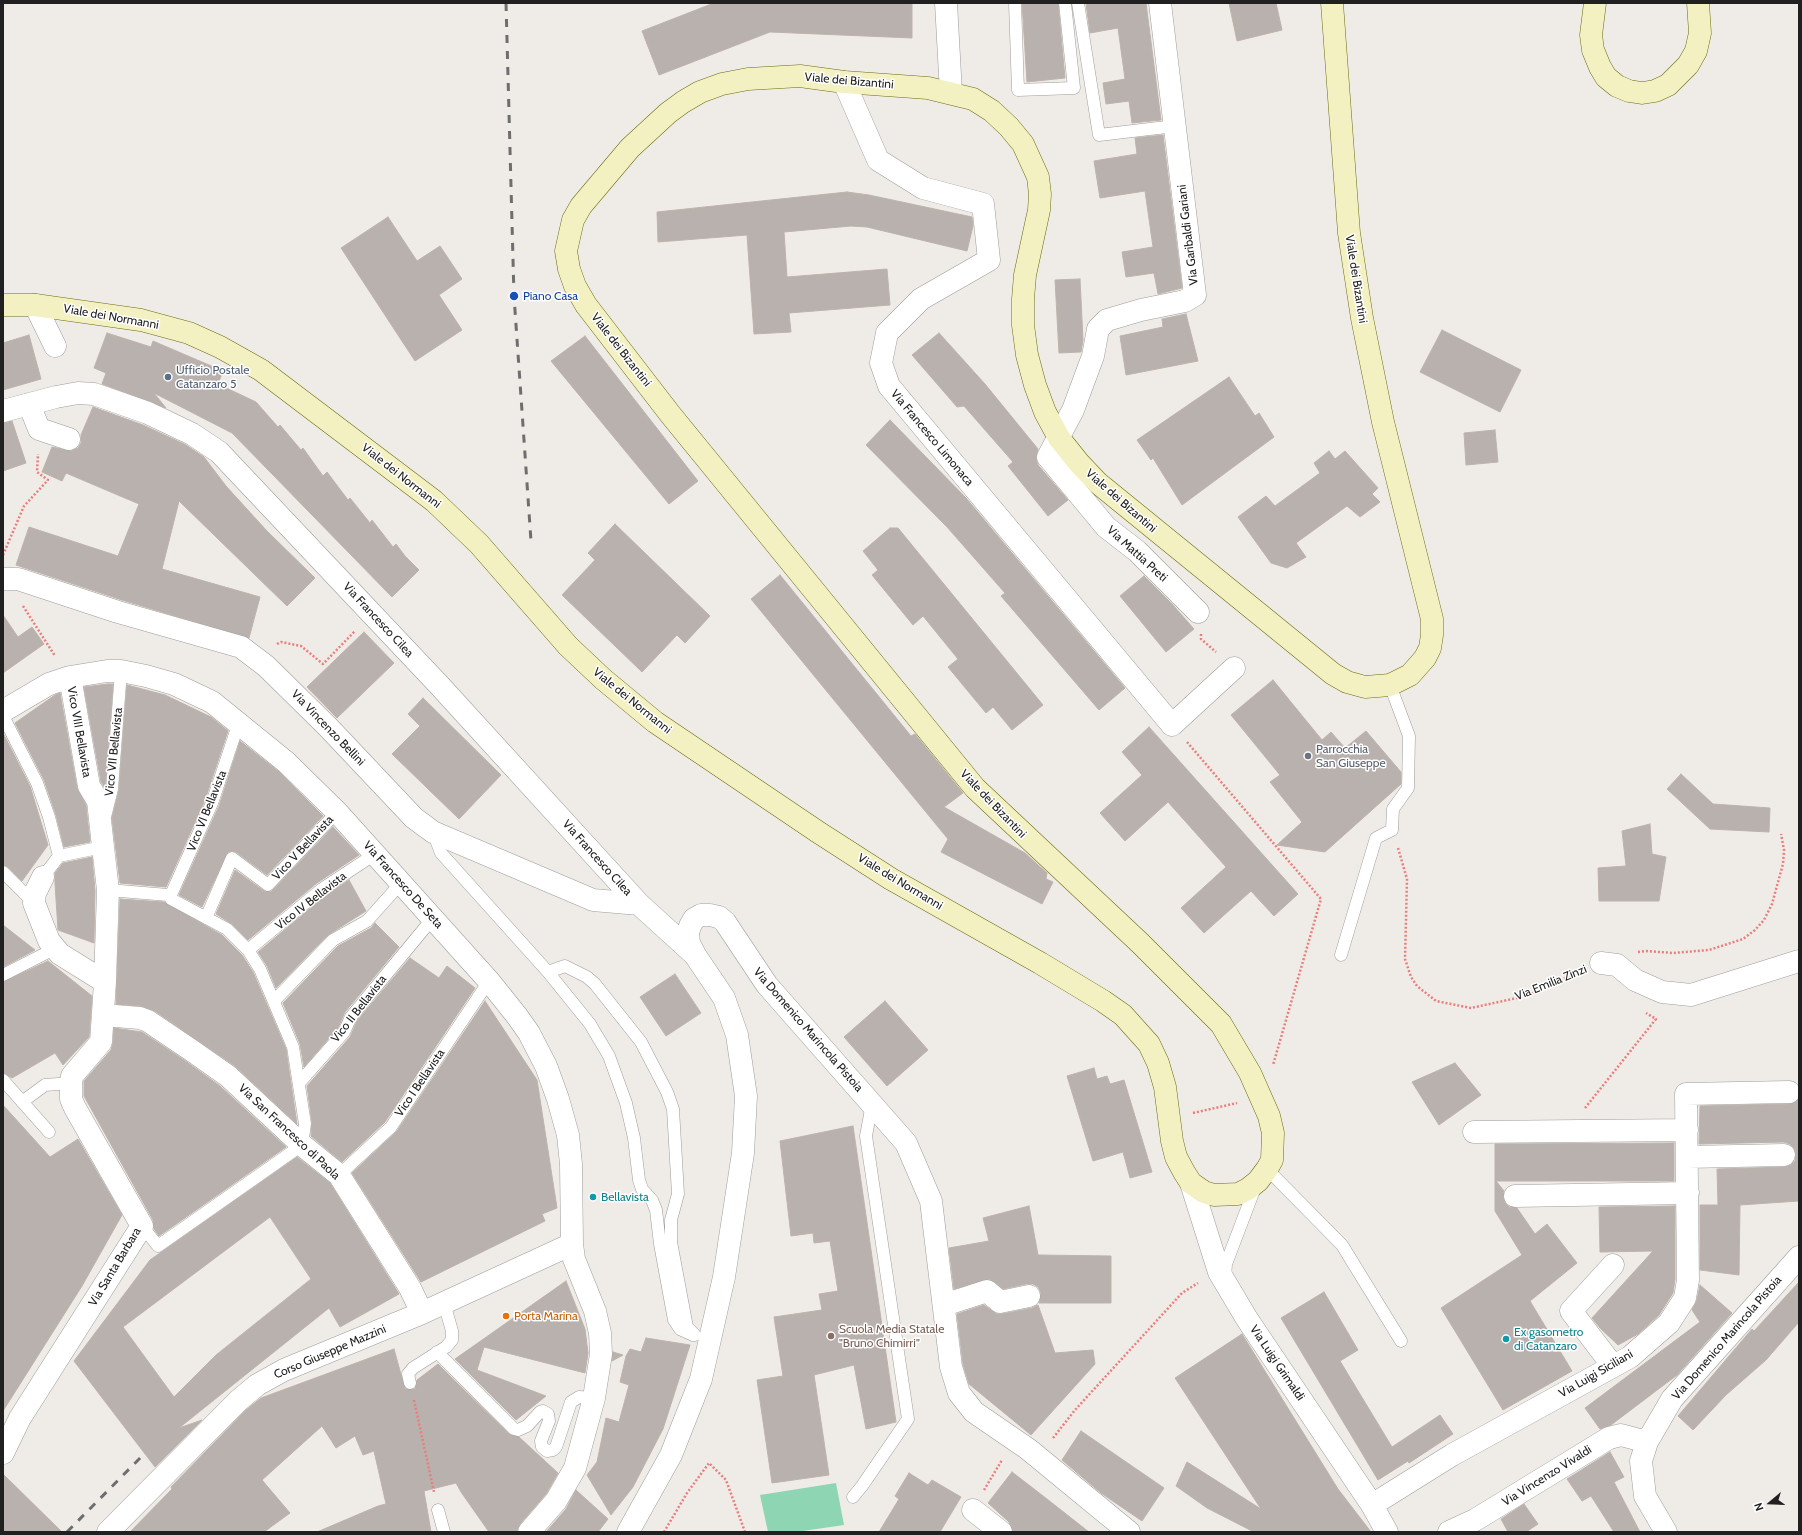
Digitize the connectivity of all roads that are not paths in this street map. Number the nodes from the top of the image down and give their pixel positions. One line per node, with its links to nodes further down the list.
1 (946, 3): 10 (street)
2 (1015, 3): 3 (lane)
3 (1066, 3)
4 (1078, 3): 11 (lane)
5 (1160, 3): 11 (street, Via Garibaldi Gariani)
6 (1332, 3): 24 (street, Viale dei Bizantini)
7 (1595, 3): 8 (street)
8 (1698, 3)
9 (844, 82): 10 (street, Viale dei Bizantini); 21 (street, Via Francesco Limonaca); 67 (street, Viale dei Bizantini)
10 (951, 93): 18 (street, Viale dei Bizantini)
11 (1175, 126): 18 (street, Via Garibaldi Gariani)
12 (3, 305): 13 (street, Viale dei Normanni)
13 (35, 305): 14 (street); 68 (street, Viale dei Normanni)
14 (55, 346)
15 (29, 404): 16 (street, Via Francesco Cilea); 17 (street); 39 (street, Via Francesco Cilea)
16 (3, 411)
17 (68, 438)
18 (1059, 438): 20 (street, Via Mattia Preti); 24 (street, Viale dei Bizantini)
19 (3, 579): 29 (street, Via Vincenzo Bellini)
20 (1198, 612)
21 (1234, 668)
22 (121, 671): 23 (street, Via Francesco De Seta); 27 (street, Via Francesco De Seta); 30 (lane, Vico VII Bellavista)
23 (70, 677): 25 (street, Via Francesco De Seta); 30 (street, Vico VIII Bellavista)
24 (1390, 685): 45 (lane)
25 (3, 711)
26 (3, 716): 32 (lane)
27 (239, 722): 28 (street, Via Francesco De Seta); 37 (lane, Vico VI Bellavista)
28 (337, 812): 31 (street, Via Francesco De Seta); 40 (lane, Vico V Bellavista)
29 (433, 832): 39 (street, Via Vincenzo Bellini); 48 (lane)
30 (102, 840): 32 (lane); 36 (street, Vico VIII Bellavista)
31 (375, 854): 35 (street, Via Francesco De Seta); 43 (lane, Vico IV Bellavista)
32 (59, 856): 34 (lane)
33 (3, 872): 38 (lane)
34 (43, 877): 38 (street)
35 (402, 882): 41 (street, Via Francesco De Seta); 52 (lane)
36 (108, 890): 37 (lane); 51 (street, Vico VIII Bellavista)
37 (170, 898): 40 (lane)
38 (34, 903): 42 (street)
39 (639, 904): 44 (street, Via Francesco Cilea)
40 (206, 918): 43 (lane)
41 (433, 918): 50 (street, Via Francesco De Seta); 55 (lane, Vico II Bellavista)
42 (54, 949): 49 (lane); 51 (street)
43 (248, 950): 52 (lane)
44 (695, 955): 59 (street, Via Domenico Marincola Pistoia); 80 (street, Via Domenico Marincola Pistoia)
45 (1341, 956)
46 (1799, 961): 47 (street, Via Emilia Zinzi)
47 (1601, 963)
48 (548, 972): 80 (lane); 80 (lane)
49 (3, 975)
50 (489, 980): 66 (lane, Vico I Bellavista); 72 (street, Via Francesco De Seta)
51 (105, 982): 53 (street, Vico VIII Bellavista)
52 (274, 1000): 55 (lane)
53 (103, 1015): 56 (street); 63 (street, Via San Francesco di Paola)
54 (3, 1080): 58 (lane)
55 (300, 1082): 63 (lane)
56 (71, 1083): 58 (lane); 71 (street, Via Santa Barbara)
57 (1789, 1092): 60 (street, Via Luigi Siciliani)
58 (22, 1102): 61 (lane)
59 (872, 1104): 78 (street, Via Domenico Marincola Pistoia); 88 (lane)
60 (1686, 1130): 62 (street); 65 (street, Via Luigi Siciliani)
61 (49, 1132)
62 (1474, 1132)
63 (302, 1145): 66 (street, Via San Francesco di Paola); 71 (lane)
64 (1784, 1155): 65 (street)
65 (1687, 1157): 69 (street, Via Luigi Siciliani)
66 (339, 1175): 79 (street, Via San Francesco di Paola)
67 (1262, 1175): 68 (street); 75 (lane); 81 (lane)
68 (1192, 1183): 75 (street, Via Luigi Grimaldi)
69 (1688, 1194): 70 (street); 83 (street, Via Luigi Siciliani)
70 (1515, 1196)
71 (142, 1226): 87 (street, Via Santa Barbara)
72 (572, 1244): 77 (street, Corso Giuseppe Mazzini); 85 (street, Via Francesco De Seta)
73 (1799, 1257): 86 (street, Via Domenico Marincola Pistoia)
74 (1613, 1265): 83 (street)
75 (1222, 1277): 89 (street, Via Luigi Grimaldi)
76 (1029, 1296): 78 (street)
77 (444, 1303): 79 (street, Corso Giuseppe Mazzini); 82 (lane)
78 (944, 1305): 97 (street, Via Domenico Marincola Pistoia)
79 (422, 1313): 92 (street, Corso Giuseppe Mazzini)
80 (702, 1337): 95 (street, Via Domenico Marincola Pistoia)
81 (1400, 1341)
82 (437, 1352): 84 (lane); 85 (lane)
83 (1613, 1366): 89 (street, Via Luigi Siciliani)
84 (410, 1383)
85 (594, 1398): 94 (street, Via Francesco De Seta)
86 (1647, 1442): 99 (street, Via Vincenzo Vivaldi); 100 (street, Via Domenico Marincola Pistoia)
87 (3, 1452)
88 (852, 1497)
89 (1372, 1505): 98 (street, Via Luigi Grimaldi)
90 (438, 1510): 93 (lane)
91 (973, 1510): 96 (street)
92 (108, 1532)
93 (444, 1532)
94 (529, 1532)
95 (628, 1532)
96 (1001, 1532)
97 (1129, 1532)
98 (1387, 1532)
99 (1449, 1532)
100 (1666, 1532)

